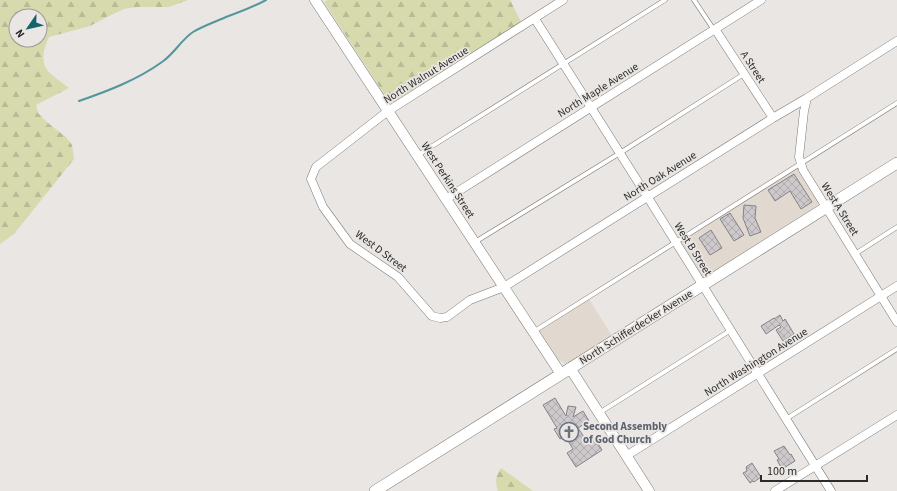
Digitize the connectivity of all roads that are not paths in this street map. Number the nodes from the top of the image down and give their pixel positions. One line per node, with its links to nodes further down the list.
1 (315, 0): 14 (street, West Perkins Street)
2 (563, 0): 6 (street, North Walnut Avenue)
3 (665, 0): 9 (lane)
4 (694, 0): 7 (lane)
5 (761, 0): 7 (street, North Maple Avenue)
6 (535, 19): 9 (street, West B Street); 14 (street, North Walnut Avenue)
7 (714, 29): 10 (street, A Street); 13 (street, North Maple Avenue)
8 (897, 41): 11 (street, North Oak Avenue)
9 (564, 64): 13 (street, West B Street); 17 (lane)
10 (744, 74): 15 (street, A Street); 16 (lane)
11 (807, 98): 15 (street, North Oak Avenue); 19 (street)
12 (897, 103): 19 (lane)
13 (591, 107): 16 (street, West B Street); 22 (street, North Maple Avenue)
14 (388, 111): 17 (street, West Perkins Street); 20 (street, North Walnut Avenue)
15 (772, 118): 21 (street, North Oak Avenue)
16 (620, 153): 21 (street, West B Street); 25 (lane)
17 (417, 155): 22 (street, West Perkins Street)
18 (897, 163): 23 (main road, North Schifferdecker Avenue)
19 (800, 164): 23 (street, West A Street); 26 (lane)
20 (311, 179): 32 (street, West D Street)
21 (647, 196): 26 (street, West B Street); 30 (street, North Oak Avenue)
22 (446, 199): 25 (street, West Perkins Street)
23 (826, 208): 27 (street, West A Street); 28 (main road, North Schifferdecker Avenue)
24 (897, 227): 27 (lane)
25 (475, 242): 30 (street, West Perkins Street)
26 (676, 242): 28 (street, West B Street); 35 (lane)
27 (854, 254): 31 (street, West A Street)
28 (702, 285): 34 (street, West B Street); 37 (main road, North Schifferdecker Avenue)
29 (897, 286): 31 (street, North Washington Avenue)
30 (504, 287): 32 (street, North Oak Avenue); 35 (street, West Perkins Street)
31 (881, 296): 33 (street, West A Street); 38 (street, North Washington Avenue)
32 (432, 316)
33 (897, 322)
34 (731, 330): 38 (street, West B Street); 39 (lane)
35 (533, 332): 37 (street, West Perkins Street)
36 (897, 349): 41 (lane)
37 (566, 371): 39 (street, West Perkins Street); 44 (main road, North Schifferdecker Avenue)
38 (758, 373): 41 (street, West B Street); 42 (street, North Washington Avenue)
39 (599, 413): 42 (street, West Perkins Street)
40 (897, 415): 43 (street)
41 (786, 419): 43 (street, West B Street)
42 (626, 456): 45 (street, West Perkins Street)
43 (815, 466): 46 (street); 47 (street, West B Street)
44 (375, 491)
45 (649, 491)
46 (775, 491)
47 (831, 491)

